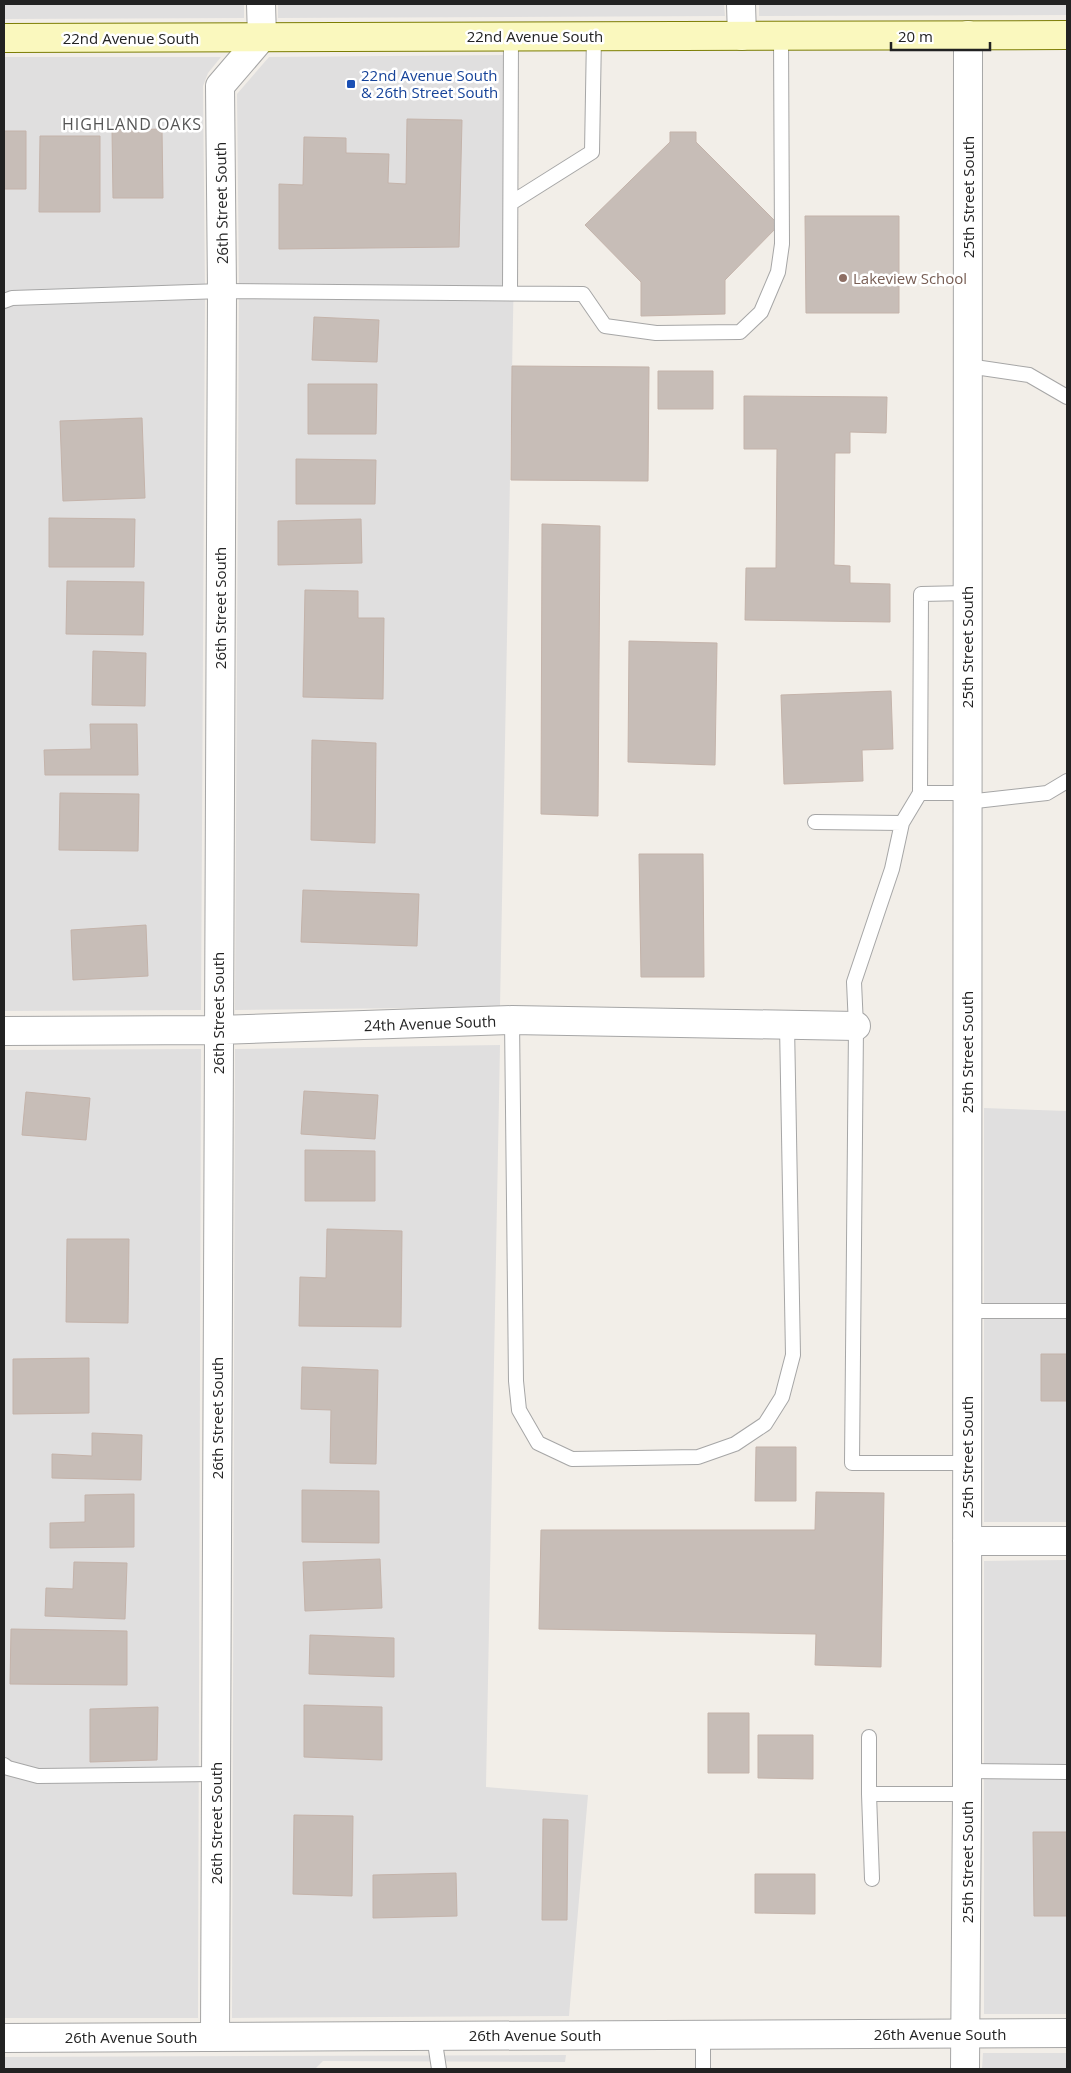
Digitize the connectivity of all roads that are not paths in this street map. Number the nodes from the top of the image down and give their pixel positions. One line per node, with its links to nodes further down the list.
1 (261, 4): 9 (street)
2 (741, 4): 7 (street)
3 (594, 35): 6 (main road, 22nd Avenue South); 7 (main road, 22nd Avenue South); 11 (lane)
4 (968, 35): 5 (main road, 22nd Avenue South); 8 (main road, 22nd Avenue South); 15 (street, 25th Street South)
5 (1067, 35)
6 (511, 36): 9 (main road, 22nd Avenue South); 11 (lane)
7 (742, 36): 8 (main road, 22nd Avenue South)
8 (781, 36): 13 (lane)
9 (262, 37): 10 (main road, 22nd Avenue South); 12 (street, 26th Street South)
10 (4, 38)
11 (511, 203): 13 (lane)
12 (222, 291): 13 (lane); 14 (lane); 26 (street, 26th Street South)
13 (510, 293)
14 (4, 301)
15 (968, 366): 16 (lane); 17 (street, 25th Street South)
16 (1067, 398)
17 (967, 594): 19 (lane); 20 (street, 25th Street South)
18 (1067, 780): 20 (lane)
19 (920, 793): 20 (lane); 22 (lane)
20 (967, 798): 28 (street, 25th Street South)
21 (815, 822): 22 (lane)
22 (902, 823): 25 (lane)
23 (512, 1020): 24 (street, 24th Avenue South); 24 (lane); 26 (street, 24th Avenue South)
24 (787, 1025): 25 (street, 24th Avenue South)
25 (856, 1026): 30 (lane)
26 (218, 1030): 27 (street, 24th Avenue South); 36 (street, 26th Street South)
27 (4, 1031)
28 (967, 1311): 29 (lane); 30 (street, 25th Street South)
29 (1067, 1312)
30 (967, 1463): 31 (street, 25th Street South)
31 (967, 1541): 32 (street); 37 (street, 25th Street South)
32 (1067, 1541)
33 (869, 1737): 38 (lane)
34 (4, 1765): 36 (lane)
35 (1067, 1772): 37 (lane)
36 (216, 1774): 44 (street, 26th Street South)
37 (967, 1782): 38 (lane); 41 (street, 25th Street South)
38 (869, 1794): 39 (lane)
39 (872, 1879)
40 (1067, 2033): 41 (street, 26th Avenue South)
41 (967, 2034): 42 (street, 26th Avenue South); 48 (street, 25th Street South)
42 (702, 2035): 43 (street, 26th Avenue South); 47 (lane)
43 (434, 2036): 44 (street, 26th Avenue South); 46 (lane)
44 (215, 2037): 45 (street, 26th Avenue South)
45 (4, 2038)
46 (439, 2069)
47 (702, 2069)
48 (965, 2069)

